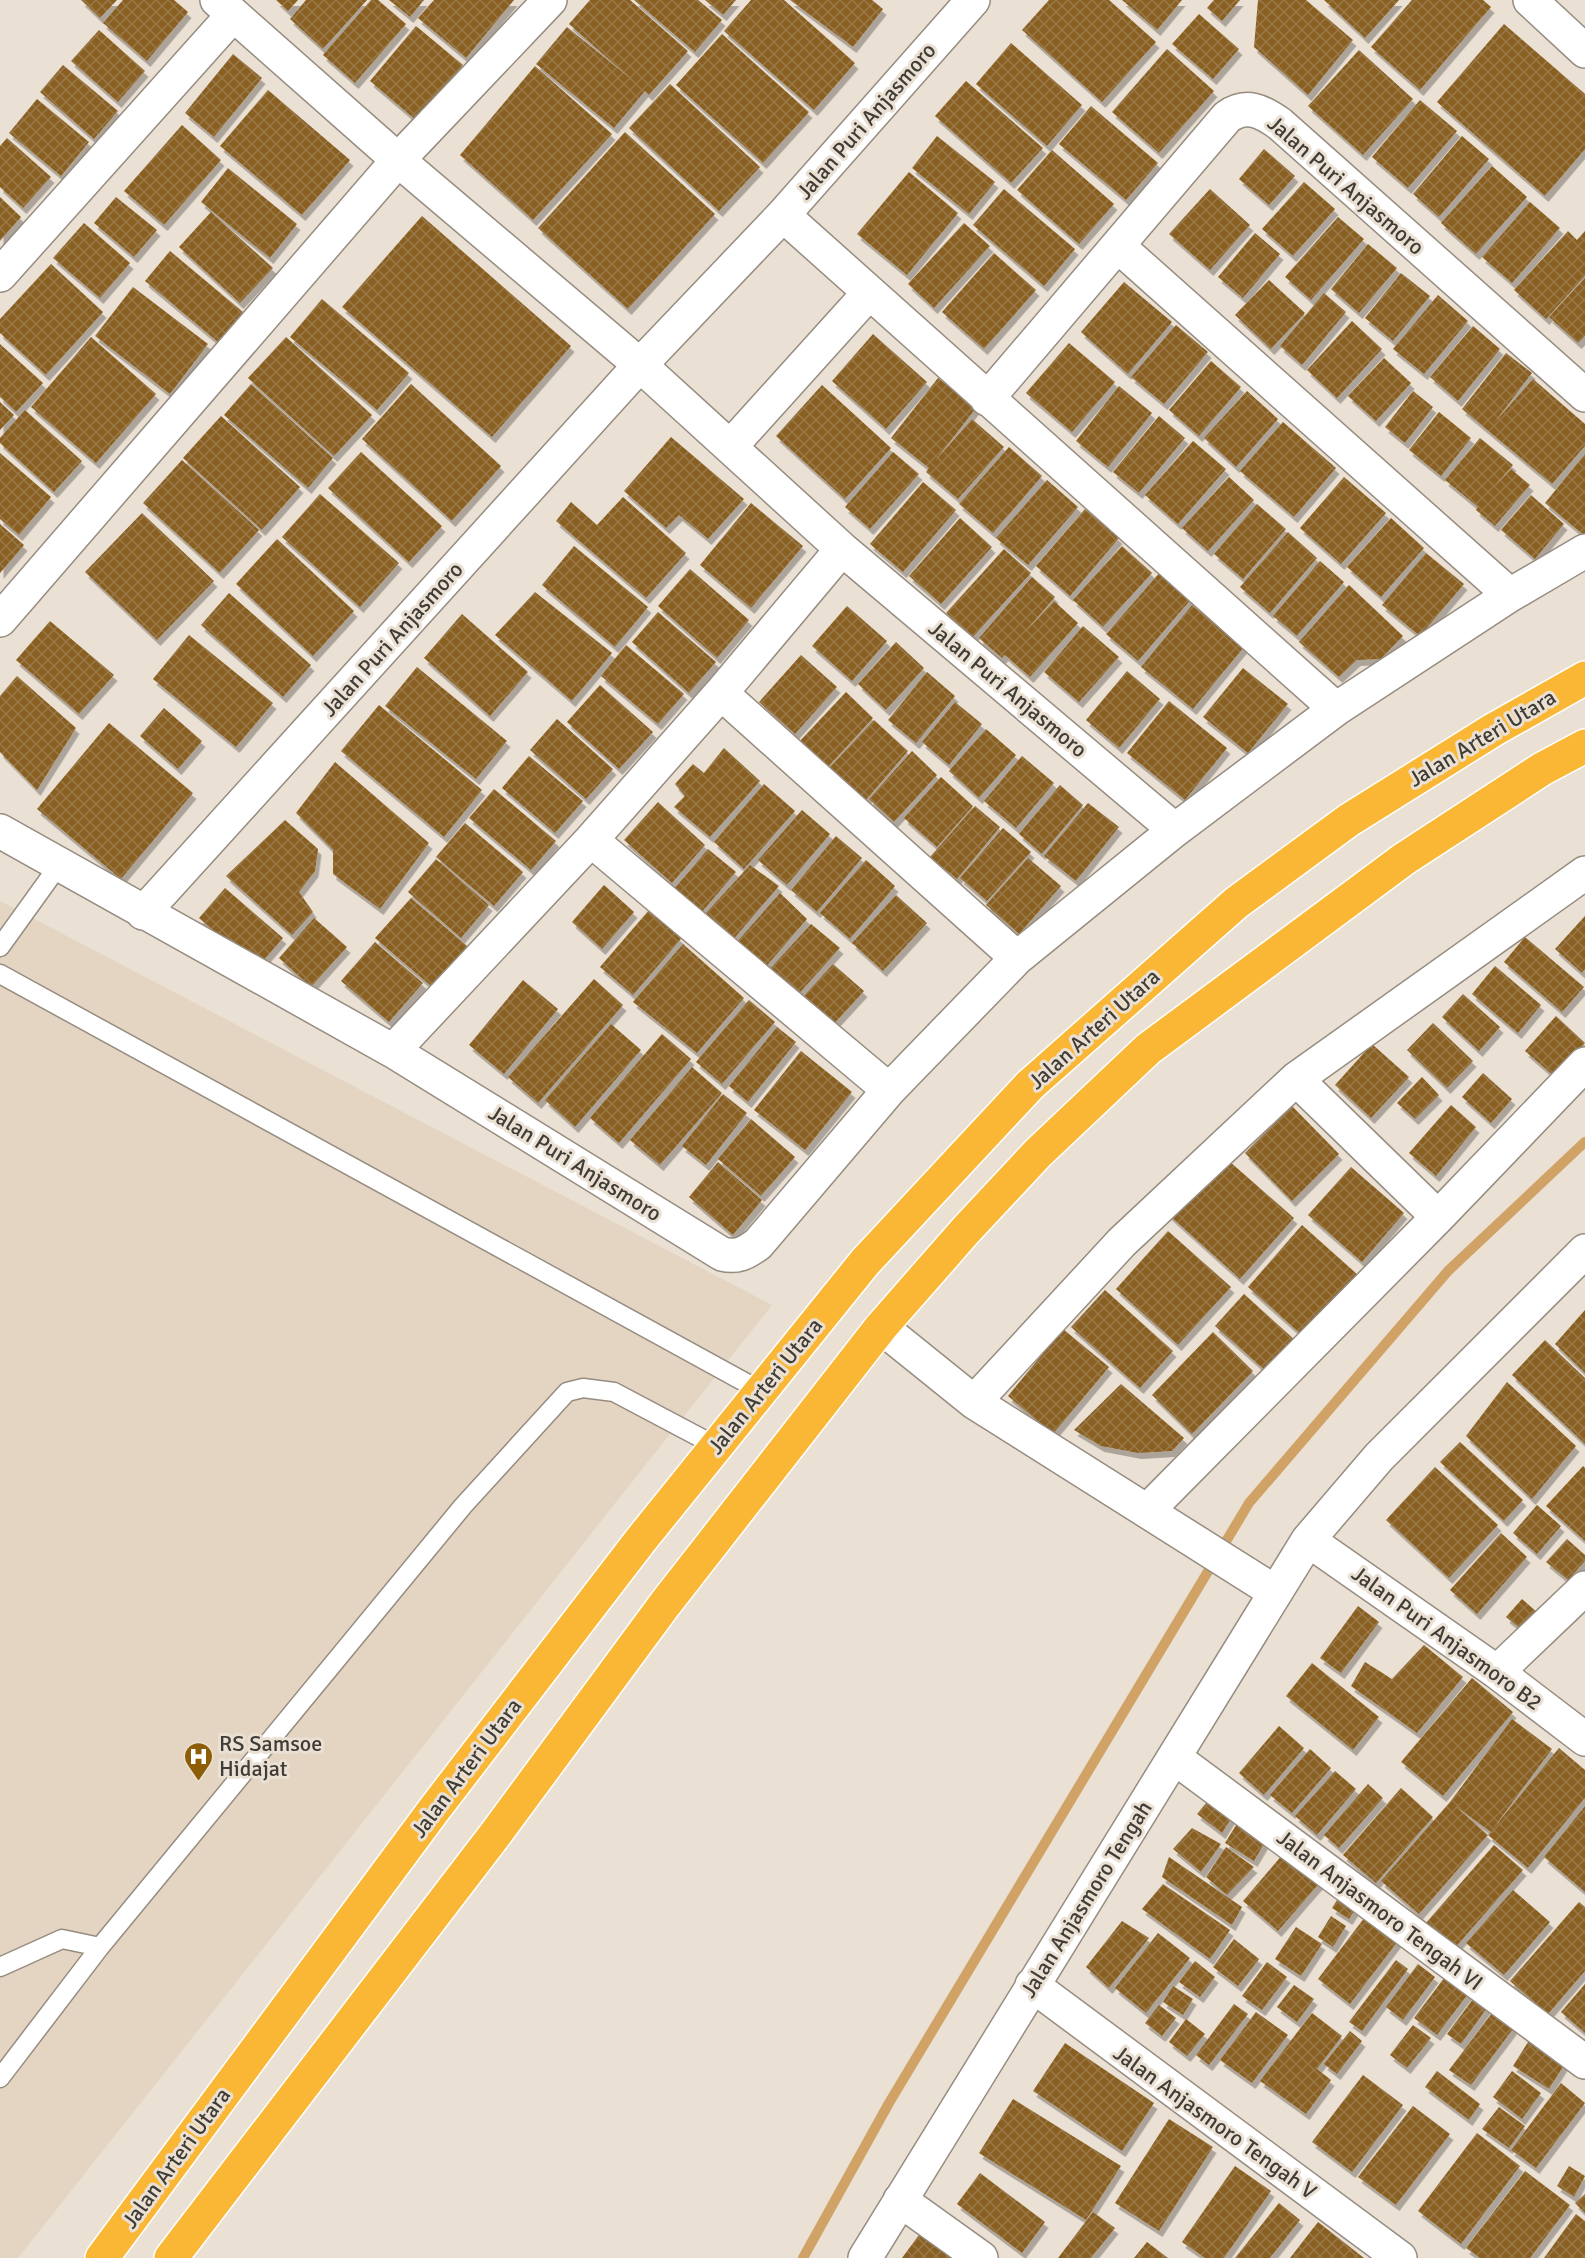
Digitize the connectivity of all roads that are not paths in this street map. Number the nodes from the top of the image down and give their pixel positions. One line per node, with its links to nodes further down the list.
1 (549, 0): 6 (street)
2 (973, 0): 7 (street, Jalan Puri Anjasmoro)
3 (1530, 0): 5 (street)
4 (225, 7): 6 (street); 9 (street)
5 (1585, 51)
6 (398, 160): 11 (street); 18 (street)
7 (783, 215): 10 (street, Jalan Puri Anjasmoro); 11 (street, Jalan Puri Anjasmoro)
8 (1118, 246): 12 (street, Jalan Puri Anjasmoro); 13 (street, Jalan Puri Anjasmoro); 17 (street)
9 (0, 275)
10 (869, 293): 13 (street, Jalan Puri Anjasmoro); 14 (street)
11 (640, 365): 14 (street, Jalan Puri Anjasmoro); 28 (street, Jalan Puri Anjasmoro)
12 (1585, 395)
13 (987, 399): 21 (street, Jalan Puri Anjasmoro)
14 (730, 447): 15 (street, Jalan Puri Anjasmoro)
15 (842, 549): 20 (street); 23 (street, Jalan Puri Anjasmoro)
16 (1585, 551): 17 (street)
17 (1510, 595): 21 (street)
18 (0, 620)
19 (1585, 678): 39 (highway, Jalan Arteri Utara)
20 (721, 693): 25 (street); 30 (street)
21 (1336, 709): 23 (street)
22 (1585, 746): 38 (highway)
23 (1175, 830): 30 (street)
24 (0, 832): 26 (street, Jalan Puri Anjasmoro)
25 (591, 840): 32 (street); 35 (street)
26 (59, 865): 28 (street, Jalan Puri Anjasmoro); 29 (lane)
27 (1585, 873): 34 (street)
28 (143, 913): 32 (street, Jalan Puri Anjasmoro)
29 (0, 947)
30 (1017, 958): 35 (street)
31 (0, 974): 39 (lane)
32 (393, 1051): 35 (street, Jalan Puri Anjasmoro)
33 (1585, 1064): 36 (street)
34 (1296, 1079): 36 (street); 40 (street)
35 (889, 1090)
36 (1438, 1217): 42 (street)
37 (1585, 1251): 43 (street, Jalan Anjasmoro Tengah)
38 (881, 1327): 40 (street); 56 (highway)
39 (761, 1391): 41 (highway, Jalan Arteri Utara)
40 (974, 1402): 42 (street)
41 (716, 1446): 49 (lane); 55 (highway, Jalan Arteri Utara)
42 (1158, 1518): 44 (street)
43 (1308, 1540): 44 (street, Jalan Anjasmoro Tengah); 46 (street, Jalan Puri Anjasmoro B2)
44 (1262, 1583): 48 (street, Jalan Anjasmoro Tengah)
45 (1585, 1588): 46 (street)
46 (1497, 1672): 47 (street, Jalan Puri Anjasmoro B2)
47 (1585, 1739)
48 (1175, 1758): 51 (street, Jalan Anjasmoro Tengah); 52 (street, Jalan Anjasmoro Tengah VI)
49 (100, 1947): 50 (lane); 53 (lane)
50 (0, 1968)
51 (1032, 1985): 54 (street, Jalan Anjasmoro Tengah); 59 (street, Jalan Anjasmoro Tengah V)
52 (1585, 2062)
53 (0, 2078)
54 (900, 2200): 57 (street, Jalan Anjasmoro Tengah); 58 (street)
55 (104, 2256)
56 (171, 2258)
57 (864, 2258)
58 (981, 2258)
59 (1400, 2258)

